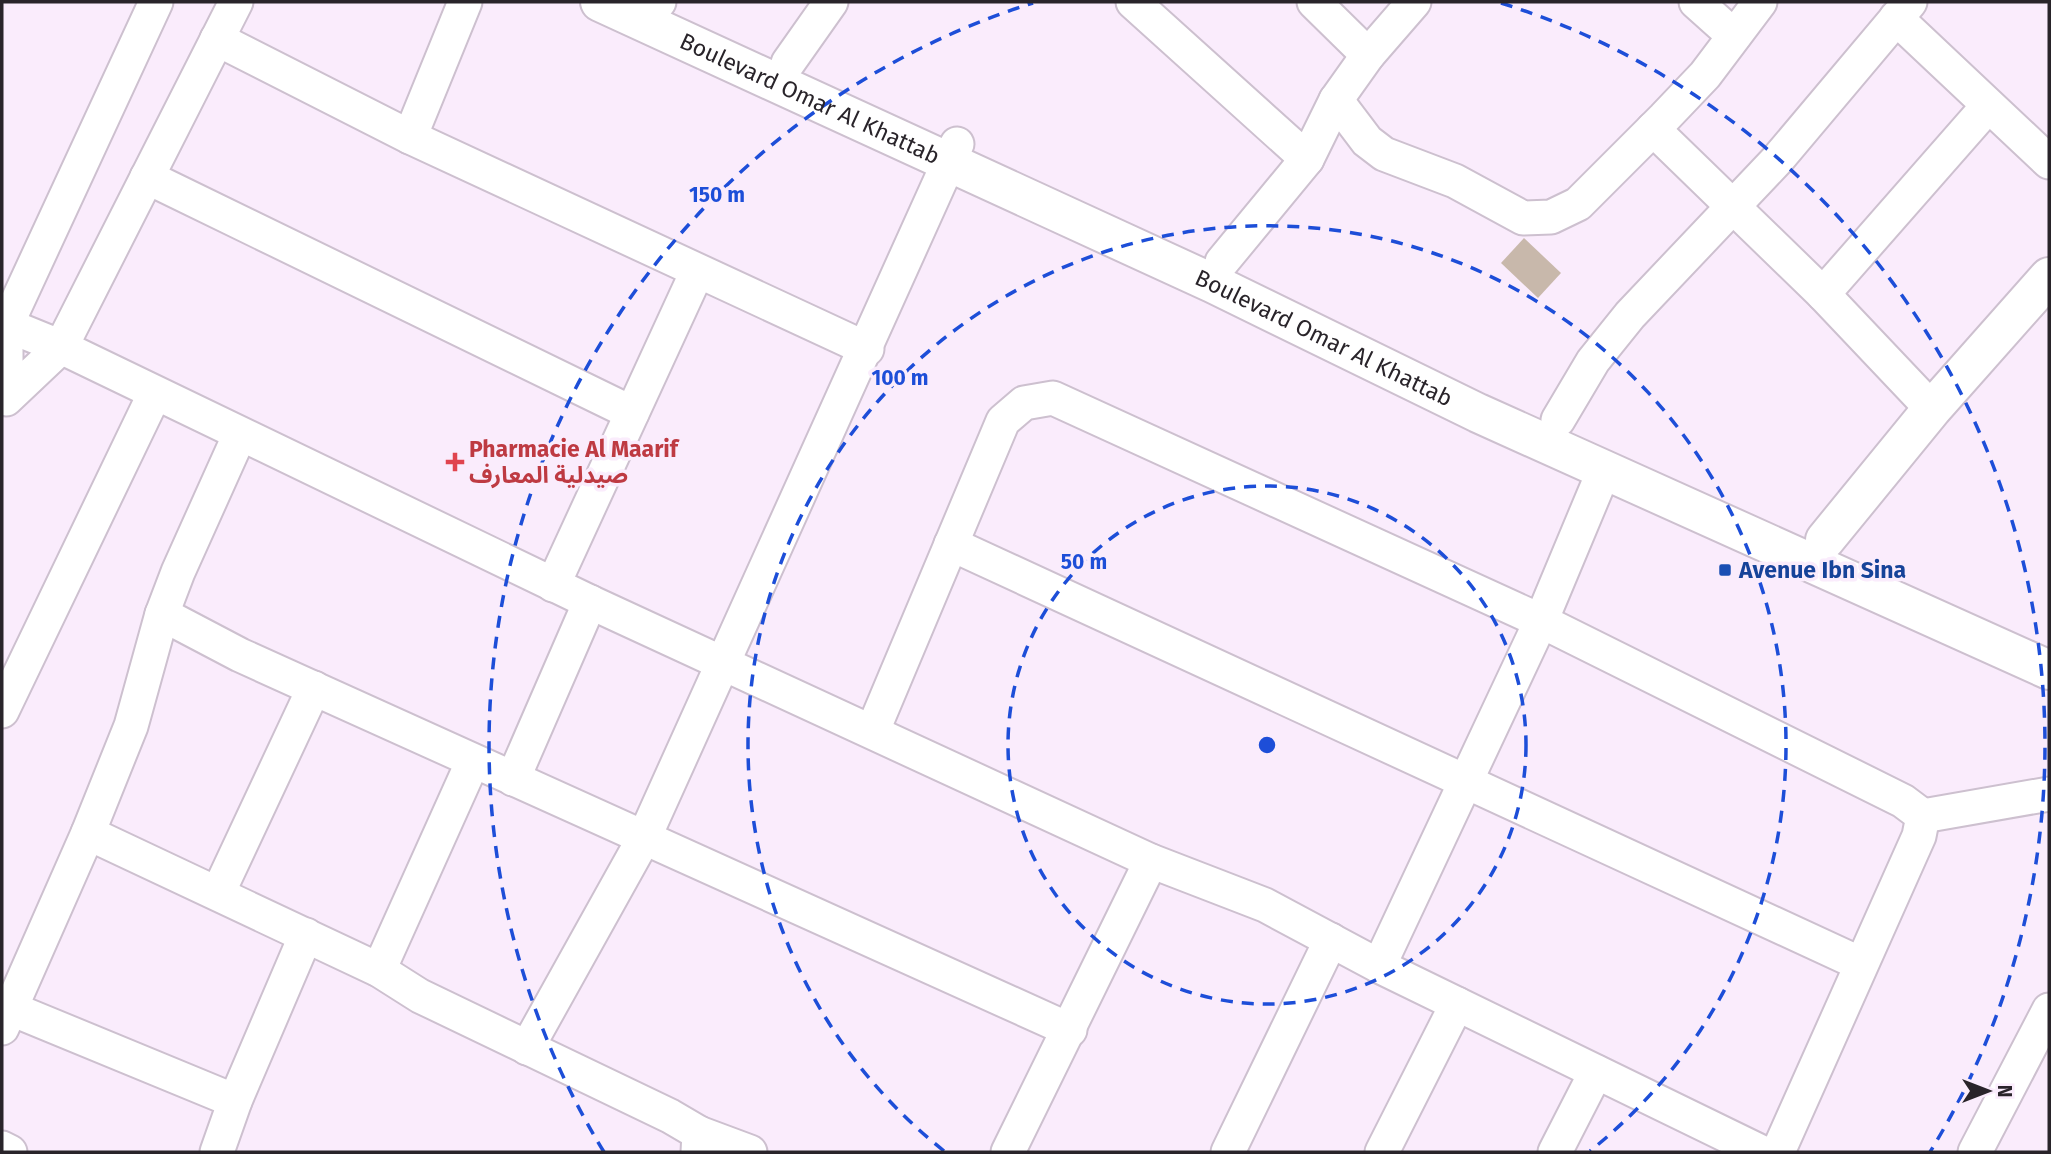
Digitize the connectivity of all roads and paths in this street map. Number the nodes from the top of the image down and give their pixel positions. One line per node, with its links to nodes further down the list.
1 (156, 2): 30 (street)
2 (236, 2): 14 (street)
3 (466, 2): 20 (street)
4 (600, 2): 21 (street, Boulevard Omar Al Khattab)
5 (657, 2): 16 (street, Boulevard Omar Al Khattab)
6 (831, 2): 16 (street)
7 (1314, 2): 15 (street)
8 (1414, 2): 15 (street)
9 (1696, 2): 13 (street)
10 (1760, 2): 13 (street)
11 (1152, 8): 22 (street)
12 (1903, 10): 18 (street); 25 (street)
13 (1734, 36): 19 (street)
14 (217, 39): 20 (street); 24 (street)
15 (1368, 55): 17 (street)
16 (788, 63): 21 (street, Boulevard Omar Al Khattab)
17 (1336, 100): 19 (street); 22 (street)
18 (1988, 106): 23 (street); 29 (street)
19 (1653, 129): 25 (street)
20 (410, 136): 27 (street)
21 (952, 154): 26 (street, Boulevard Omar Al Khattab); 32 (street); 39 (street, Boulevard Omar Al Khattab)
22 (1307, 159): 26 (street)
23 (2049, 162)
24 (147, 177): 31 (street); 36 (street)
25 (1734, 205): 29 (street); 37 (street)
26 (1222, 262): 37 (street, Boulevard Omar Al Khattab)
27 (697, 272): 32 (street); 36 (street)
28 (2049, 277): 35 (street)
29 (1823, 294): 35 (street)
30 (4, 325): 31 (street); 34 (street)
31 (61, 347): 33 (street); 34 (street)
32 (867, 349): 47 (street)
33 (155, 393): 38 (street); 50 (street)
34 (4, 404)
35 (1933, 409): 40 (street)
36 (632, 413): 42 (street)
37 (1558, 420): 40 (street, Boulevard Omar Al Khattab)
38 (240, 434): 42 (street); 44 (street)
39 (1605, 468): 45 (street); 48 (street, Boulevard Omar Al Khattab)
40 (1825, 540): 46 (street, Boulevard Omar Al Khattab)
41 (951, 544): 45 (street); 51 (street); 54 (street)
42 (553, 585): 43 (street)
43 (590, 602): 47 (street); 53 (street)
44 (162, 614): 49 (street); 57 (street)
45 (1541, 621): 54 (street); 56 (street)
46 (2049, 645)
47 (721, 663): 51 (street); 58 (street)
48 (2049, 670)
49 (314, 688): 52 (street); 60 (street)
50 (2, 711)
51 (873, 730): 59 (street)
52 (473, 761): 53 (street); 65 (street)
53 (513, 779): 58 (street)
54 (1465, 783): 63 (street); 64 (street)
55 (2049, 794): 56 (street)
56 (1923, 816): 63 (street)
57 (88, 833): 60 (street); 68 (street)
58 (644, 838): 69 (street); 70 (street)
59 (1151, 861): 62 (street); 69 (street)
60 (218, 893): 61 (street)
61 (306, 934): 65 (street); 72 (street)
62 (1331, 940): 64 (street); 80 (street)
63 (1861, 964): 75 (street)
64 (1379, 966): 66 (street)
65 (379, 970): 70 (street)
66 (1457, 1004): 71 (street); 81 (street)
67 (2049, 1010): 83 (street)
68 (5, 1015): 72 (street)
69 (1070, 1030): 79 (street)
70 (527, 1048): 73 (street)
71 (1596, 1072): 75 (street); 82 (street)
72 (235, 1101): 77 (street)
73 (699, 1142): 78 (street)
74 (2, 1148): 76 (street)
75 (1758, 1151)
76 (10, 1152)
77 (216, 1152)
78 (750, 1152)
79 (1008, 1152)
80 (1228, 1152)
81 (1382, 1152)
82 (1555, 1152)
83 (1975, 1152)

